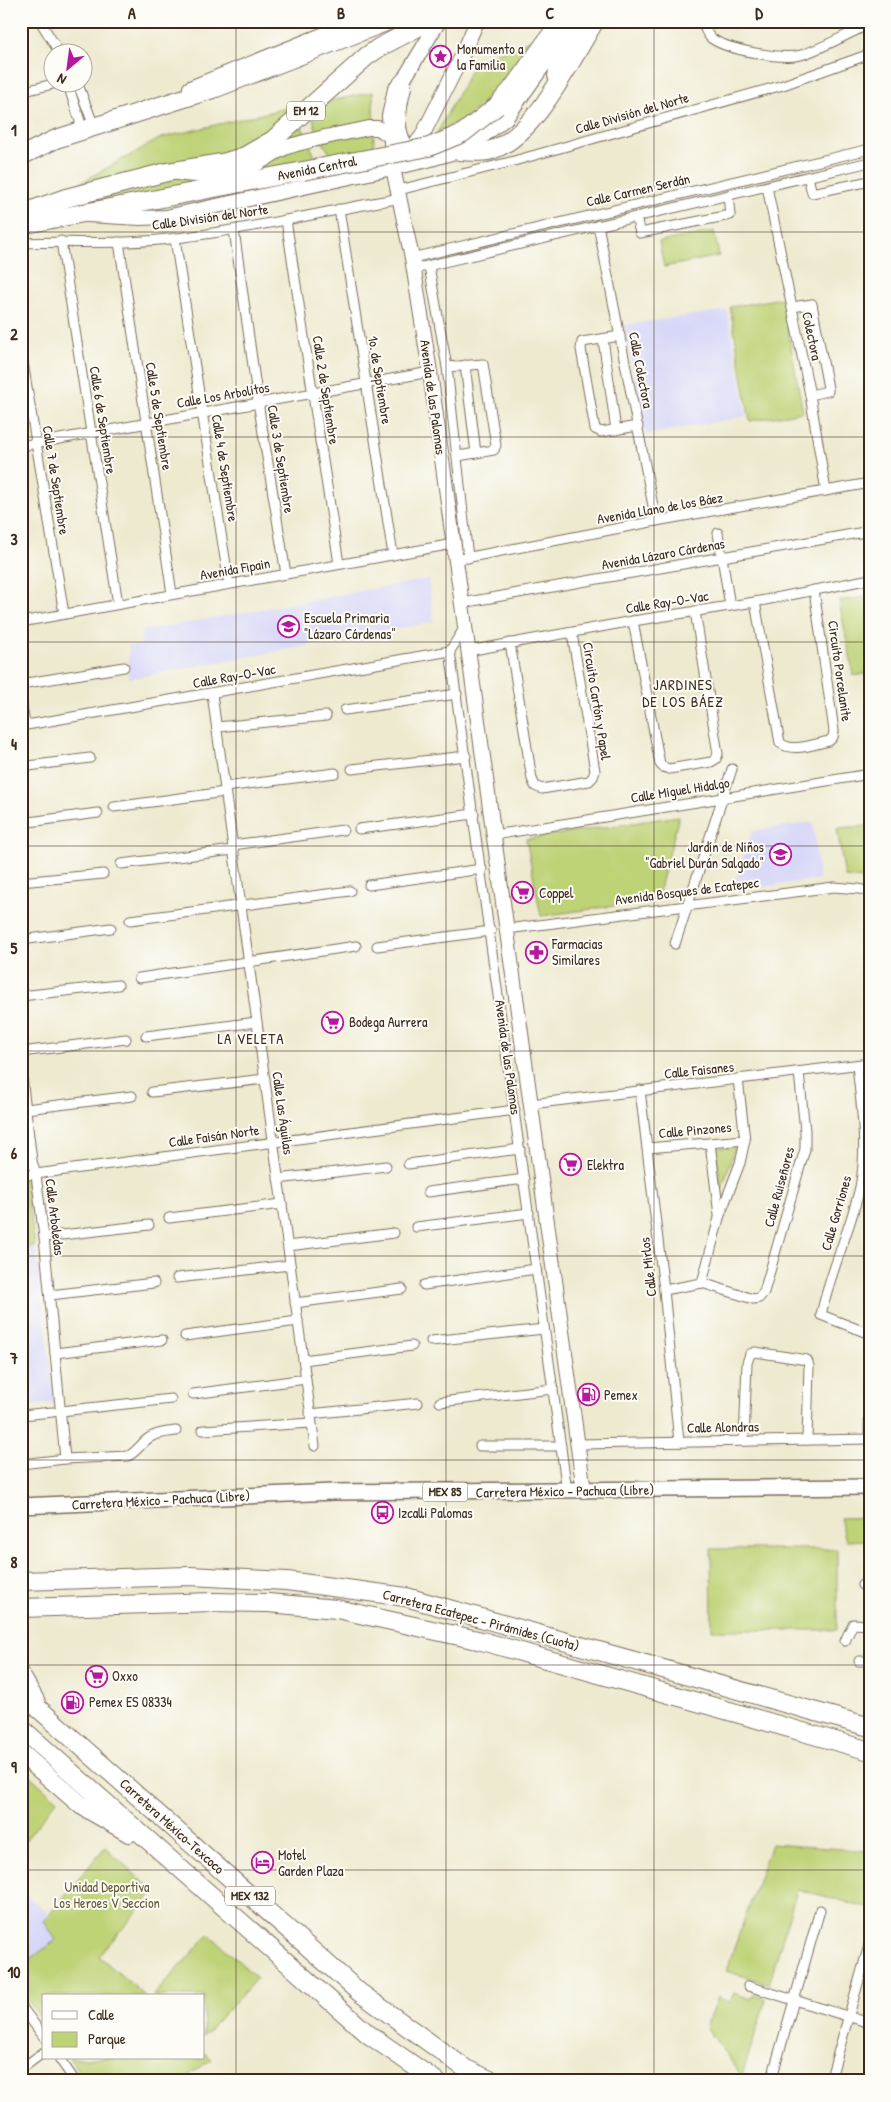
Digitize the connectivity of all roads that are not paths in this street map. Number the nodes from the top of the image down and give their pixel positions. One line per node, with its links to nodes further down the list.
1 (40, 21): 13 (street)
2 (356, 21): 22 (main road)
3 (388, 21): 22 (highway)
4 (430, 21): 32 (highway, EM 12)
5 (439, 21): 17 (main road, Avenida de las Palomas)
6 (561, 21): 40 (highway, Avenida Central, bridge)
7 (575, 21): 26 (main road)
8 (587, 21): 16 (main road)
9 (595, 21): 14 (highway)
10 (703, 21): 12 (street)
11 (474, 24): 27 (main road)
12 (866, 25)
13 (53, 42)
14 (581, 43): 16 (highway); 26 (highway)
15 (869, 55): 36 (street, Calle División del Norte)
16 (555, 76): 26 (highway)
17 (404, 79): 24 (main road, Avenida de las Palomas); 27 (main road)
18 (42, 87): 19 (street)
19 (21, 92)
20 (72, 92): 23 (street)
21 (79, 92): 23 (street)
22 (112, 121): 23 (highway)
23 (88, 128): 28 (highway)
24 (390, 135): 31 (main road, Avenida de las Palomas); 32 (main road)
25 (870, 149): 50 (street, Calle Carmen Serdán)
26 (458, 151): 29 (main road)
27 (411, 152): 29 (main road); 31 (main road)
28 (21, 156)
29 (424, 161): 31 (main road)
30 (870, 162): 33 (street, Calle Carmen Serdán)
31 (393, 168): 36 (main road, Avenida de las Palomas); 40 (main road)
32 (167, 172): 39 (highway)
33 (808, 177): 34 (street); 35 (street, Calle Carmen Serdán)
34 (870, 181)
35 (767, 187): 37 (street, Calle Carmen Serdán); 52 (street, Colectora)
36 (400, 194): 38 (street, Calle División del Norte); 50 (main road, Avenida de las Palomas)
37 (728, 195): 41 (street, Calle Carmen Serdán); 41 (street)
38 (339, 209): 42 (street, Calle División del Norte); 59 (street, 1o. de Septiembre)
39 (21, 214)
40 (80, 214): 43 (highway, Avenida Central)
41 (636, 216): 44 (street, Calle Carmen Serdán)
42 (286, 220): 45 (street, Calle División del Norte); 60 (street, Calle 2 de Septiembre)
43 (21, 225)
44 (598, 225): 44 (street, Calle Carmen Serdán); 51 (street, Calle Carmen Serdán); 53 (street, Calle Colectora)
45 (234, 230): 46 (street, Calle División del Norte); 62 (street, Calle 3 de Septiembre)
46 (175, 239): 48 (street, Calle División del Norte); 63 (street, Calle 4 de Septiembre)
47 (61, 241): 48 (street, Calle División del Norte); 49 (street, Calle División del Norte); 67 (street, Calle 6 de Septiembre)
48 (119, 242): 64 (street, Calle 5 de Septiembre)
49 (21, 243)
50 (413, 263): 51 (street, Calle Carmen Serdán); 58 (main road, Avenida de las Palomas)
51 (429, 266): 57 (street, Avenida de las Palomas)
52 (792, 307): 61 (street, Colectora); 61 (street)
53 (620, 336): 54 (street); 65 (street, Calle Colectora)
54 (603, 339): 66 (street); 66 (street)
55 (21, 350): 68 (street, Calle 7 de Septiembre)
56 (465, 365): 57 (street); 70 (street); 70 (street)
57 (447, 367): 71 (street, Avenida de las Palomas)
58 (430, 372): 59 (street, Calle Los Arbolitos); 77 (main road, Avenida de las Palomas)
59 (366, 382): 60 (street, Calle Los Arbolitos); 78 (street, 1o. de Septiembre)
60 (313, 392): 62 (street, Calle Los Arbolitos); 81 (street, Calle 2 de Septiembre)
61 (810, 395): 73 (street, Colectora)
62 (258, 402): 63 (street, Calle Los Arbolitos); 82 (street, Calle 3 de Septiembre)
63 (202, 412): 64 (street, Calle Los Arbolitos); 84 (street, Calle 4 de Septiembre)
64 (146, 423): 67 (street, Calle Los Arbolitos); 86 (street, Calle 5 de Septiembre)
65 (638, 426): 66 (street); 74 (street, Calle Colectora)
66 (616, 430)
67 (91, 433): 68 (street, Calle Los Arbolitos); 89 (street, Calle 6 de Septiembre)
68 (36, 443): 69 (street, Calle Los Arbolitos); 92 (street, Calle 7 de Septiembre)
69 (21, 446)
70 (476, 453): 71 (street)
71 (458, 456): 80 (street, Avenida de las Palomas)
72 (870, 484): 73 (street, Avenida Llano de los Báez)
73 (826, 491): 74 (street, Avenida Llano de los Báez)
74 (656, 521): 80 (street, Avenida Llano de los Báez)
75 (870, 531): 79 (street, Avenida Lázaro Cárdenas)
76 (718, 534): 79 (street)
77 (453, 544): 78 (street, Avenida Fipain); 80 (main road, Avenida de las Palomas)
78 (393, 555): 81 (street, Avenida Fipain)
79 (723, 557): 88 (street, Avenida Lázaro Cárdenas); 90 (street)
80 (462, 559): 88 (main road, Avenida de las Palomas)
81 (339, 564): 82 (street, Avenida Fipain)
82 (286, 574): 84 (street, Avenida Fipain)
83 (870, 579): 85 (street, Calle Ray-O-Vac)
84 (229, 584): 86 (street, Avenida Fipain)
85 (814, 590): 87 (street, Calle Ray-O-Vac); 87 (street, Circuito Porcelanite)
86 (172, 594): 89 (street, Avenida Fipain)
87 (755, 602): 90 (street, Calle Ray-O-Vac)
88 (462, 603): 95 (main road, Avenida de las Palomas)
89 (118, 604): 92 (street, Avenida Fipain)
90 (730, 606): 91 (street, Calle Ray-O-Vac)
91 (695, 611): 93 (street, Calle Ray-O-Vac); 93 (street)
92 (64, 614): 94 (street, Avenida Fipain)
93 (633, 621): 96 (street, Calle Ray-O-Vac)
94 (21, 622)
95 (466, 626): 98 (street); 99 (main road, Avenida de las Palomas)
96 (572, 633): 97 (street, Calle Ray-O-Vac); 97 (street, Circuito Cartón y Papel)
97 (510, 643): 99 (street, Calle Ray-O-Vac)
98 (450, 651): 102 (street, Calle Ray-O-Vac); 103 (street, Avenida de las Palomas)
99 (468, 651): 124 (main road, Avenida de las Palomas)
100 (124, 667): 101 (street)
101 (21, 684)
102 (212, 694): 107 (street, Calle Ray-O-Vac); 108 (street, Calle Las Águilas)
103 (457, 694): 105 (street); 109 (street, Avenida de las Palomas)
104 (21, 698): 107 (street)
105 (345, 710)
106 (326, 716): 108 (street)
107 (23, 725)
108 (216, 727): 116 (street, Calle Las Águilas)
109 (466, 756): 112 (street); 120 (street, Avenida de las Palomas)
110 (90, 758): 111 (street)
111 (21, 767)
112 (352, 769)
113 (732, 769): 117 (street)
114 (335, 773): 116 (street)
115 (870, 774): 117 (street, Calle Miguel Hidalgo)
116 (225, 790): 118 (street); 125 (street, Calle Las Águilas)
117 (723, 797): 124 (street, Calle Miguel Hidalgo); 133 (street)
118 (114, 807)
119 (98, 813): 121 (street)
120 (474, 814): 122 (street); 127 (street, Avenida de las Palomas)
121 (21, 823)
122 (359, 829)
123 (343, 830): 125 (street)
124 (494, 835): 137 (main road, Avenida de las Palomas)
125 (233, 847): 126 (street); 134 (street, Calle Las Águilas)
126 (121, 864)
127 (482, 869): 130 (street); 138 (street, Avenida de las Palomas)
128 (103, 874): 129 (street)
129 (21, 882)
130 (369, 885)
131 (350, 891): 134 (street)
132 (870, 892): 133 (street, Avenida Bosques de Ecatepec)
133 (688, 905): 137 (street, Avenida Bosques de Ecatepec); 140 (street)
134 (241, 906): 135 (street); 143 (street, Calle Las Águilas)
135 (130, 920)
136 (112, 928): 139 (street)
137 (507, 929): 160 (main road, Avenida de las Palomas)
138 (490, 931): 142 (street); 162 (street, Avenida de las Palomas)
139 (21, 940)
140 (675, 944)
141 (356, 946): 143 (street)
142 (377, 946)
143 (247, 961): 144 (street); 147 (street, Calle Las Águilas)
144 (139, 978)
145 (118, 985): 146 (street)
146 (21, 996)
147 (257, 1022): 148 (street); 155 (street, Calle Las Águilas)
148 (146, 1036)
149 (126, 1040): 150 (street)
150 (21, 1052)
151 (870, 1063): 152 (street, Calle Faisanes)
152 (857, 1065): 154 (street, Calle Faisanes); 197 (street, Calle Gorriones)
153 (21, 1069): 161 (street, Calle Arboledas)
154 (799, 1072): 156 (street, Calle Faisanes); 189 (street, Calle Ruiseñores)
155 (265, 1079): 158 (street); 165 (street, Calle Las Águilas)
156 (738, 1079): 157 (street, Calle Faisanes); 164 (street)
157 (640, 1090): 160 (street, Calle Faisanes); 167 (street, Calle Mirlos)
158 (152, 1092)
159 (132, 1096): 161 (street)
160 (531, 1104): 220 (main road, Avenida de las Palomas)
161 (26, 1109): 163 (street, Calle Arboledas)
162 (515, 1110): 165 (street, Calle Faisán Norte); 168 (street, Avenida de las Palomas)
163 (24, 1126): 171 (street, Calle Arboledas)
164 (745, 1140): 166 (street, Calle Pinzones); 179 (street)
165 (273, 1142): 171 (street, Calle Faisán Norte); 173 (street, Calle Las Águilas)
166 (710, 1143): 167 (street, Calle Pinzones); 179 (street)
167 (647, 1148): 192 (street, Calle Mirlos)
168 (520, 1149): 169 (street); 174 (street, Avenida de las Palomas)
169 (408, 1164)
170 (386, 1166): 173 (street)
171 (36, 1175): 172 (street, Calle Faisán Norte); 183 (street, Calle Arboledas)
172 (21, 1176)
173 (278, 1179): 176 (street, Calle Las Águilas)
174 (524, 1179): 175 (street); 177 (street, Avenida de las Palomas)
175 (428, 1192)
176 (282, 1204): 178 (street); 184 (street, Calle Las Águilas)
177 (529, 1214): 181 (street); 186 (street, Avenida de las Palomas)
178 (169, 1218)
179 (719, 1218): 189 (street)
180 (149, 1225): 183 (street)
181 (416, 1228)
182 (394, 1234): 184 (street)
183 (44, 1238): 193 (street, Calle Arboledas)
184 (288, 1246): 185 (street, Calle Las Águilas)
185 (290, 1265): 187 (street); 194 (street, Calle Las Águilas)
186 (536, 1269): 190 (street); 196 (street, Avenida de las Palomas)
187 (177, 1278)
188 (154, 1283): 193 (street)
189 (702, 1283): 192 (street)
190 (424, 1284)
191 (402, 1289): 194 (street)
192 (664, 1290): 219 (street, Calle Mirlos)
193 (50, 1295): 202 (street, Calle Arboledas)
194 (295, 1303): 195 (street, Calle Las Águilas)
195 (298, 1321): 198 (street); 203 (street, Calle Las Águilas)
196 (544, 1328): 200 (street); 206 (street, Avenida de las Palomas)
197 (870, 1334)
198 (185, 1336)
199 (162, 1340): 202 (street)
200 (431, 1341)
201 (412, 1346): 203 (street)
202 (55, 1353): 211 (street, Calle Arboledas)
203 (303, 1360): 204 (street, Calle Las Águilas)
204 (306, 1380): 207 (street); 213 (street, Calle Las Águilas)
205 (870, 1385): 216 (street)
206 (553, 1389): 209 (street); 223 (street, Avenida de las Palomas)
207 (193, 1394)
208 (170, 1399): 211 (street)
209 (440, 1402)
210 (418, 1403): 213 (street)
211 (57, 1411): 212 (street); 224 (street, Calle Arboledas)
212 (21, 1415)
213 (311, 1418): 214 (street); 221 (street, Calle Las Águilas)
214 (203, 1430)
215 (176, 1431): 224 (street)
216 (869, 1439): 217 (street, Calle Alondras)
217 (807, 1440): 218 (street, Calle Alondras); 218 (street)
218 (744, 1441): 219 (street, Calle Alondras)
219 (679, 1442): 220 (street, Calle Alondras)
220 (578, 1444): 228 (main road, Avenida de las Palomas)
221 (315, 1446)
222 (480, 1446): 223 (street)
223 (560, 1446): 227 (street, Avenida de las Palomas)
224 (66, 1459): 225 (street)
225 (21, 1464)
226 (870, 1487): 228 (main road, Carretera México - Pachuca (Libre) / MEX 85)
227 (567, 1491): 228 (main road, Carretera México - Pachuca (Libre) / MEX 85); 229 (main road, Carretera México - Pachuca (Libre) / MEX 85)
228 (584, 1491)
229 (21, 1506)
230 (21, 1581): 239 (highway, Carretera Ecatepec - Pirámides (Cuota))
231 (21, 1608): 241 (highway, Carretera Ecatepec - Pirámides (Cuota))
232 (870, 1625): 233 (street)
233 (845, 1641)
234 (859, 1661): 235 (street)
235 (870, 1662)
236 (21, 1676): 238 (highway)
237 (21, 1693): 238 (highway, Carretera México-Texcoco / MEX 132)
238 (40, 1709): 258 (highway, Carretera México-Texcoco / MEX 132)
239 (870, 1727)
240 (21, 1728): 243 (highway, Carretera México-Texcoco / MEX 132)
241 (870, 1751)
242 (21, 1753): 243 (highway)
243 (150, 1843): 256 (highway, Carretera México-Texcoco / MEX 132)
244 (820, 1910): 247 (street)
245 (870, 1942): 249 (street)
246 (748, 1986): 247 (street)
247 (794, 2000): 249 (street); 259 (street)
248 (21, 2006): 251 (street)
249 (848, 2016): 250 (street); 260 (street)
250 (870, 2022)
251 (42, 2034)
252 (42, 2053): 255 (street)
253 (60, 2060): 257 (street)
254 (870, 2066): 261 (street)
255 (21, 2069)
256 (430, 2079)
257 (76, 2081)
258 (492, 2081)
259 (771, 2081)
260 (830, 2081)
261 (866, 2081)

